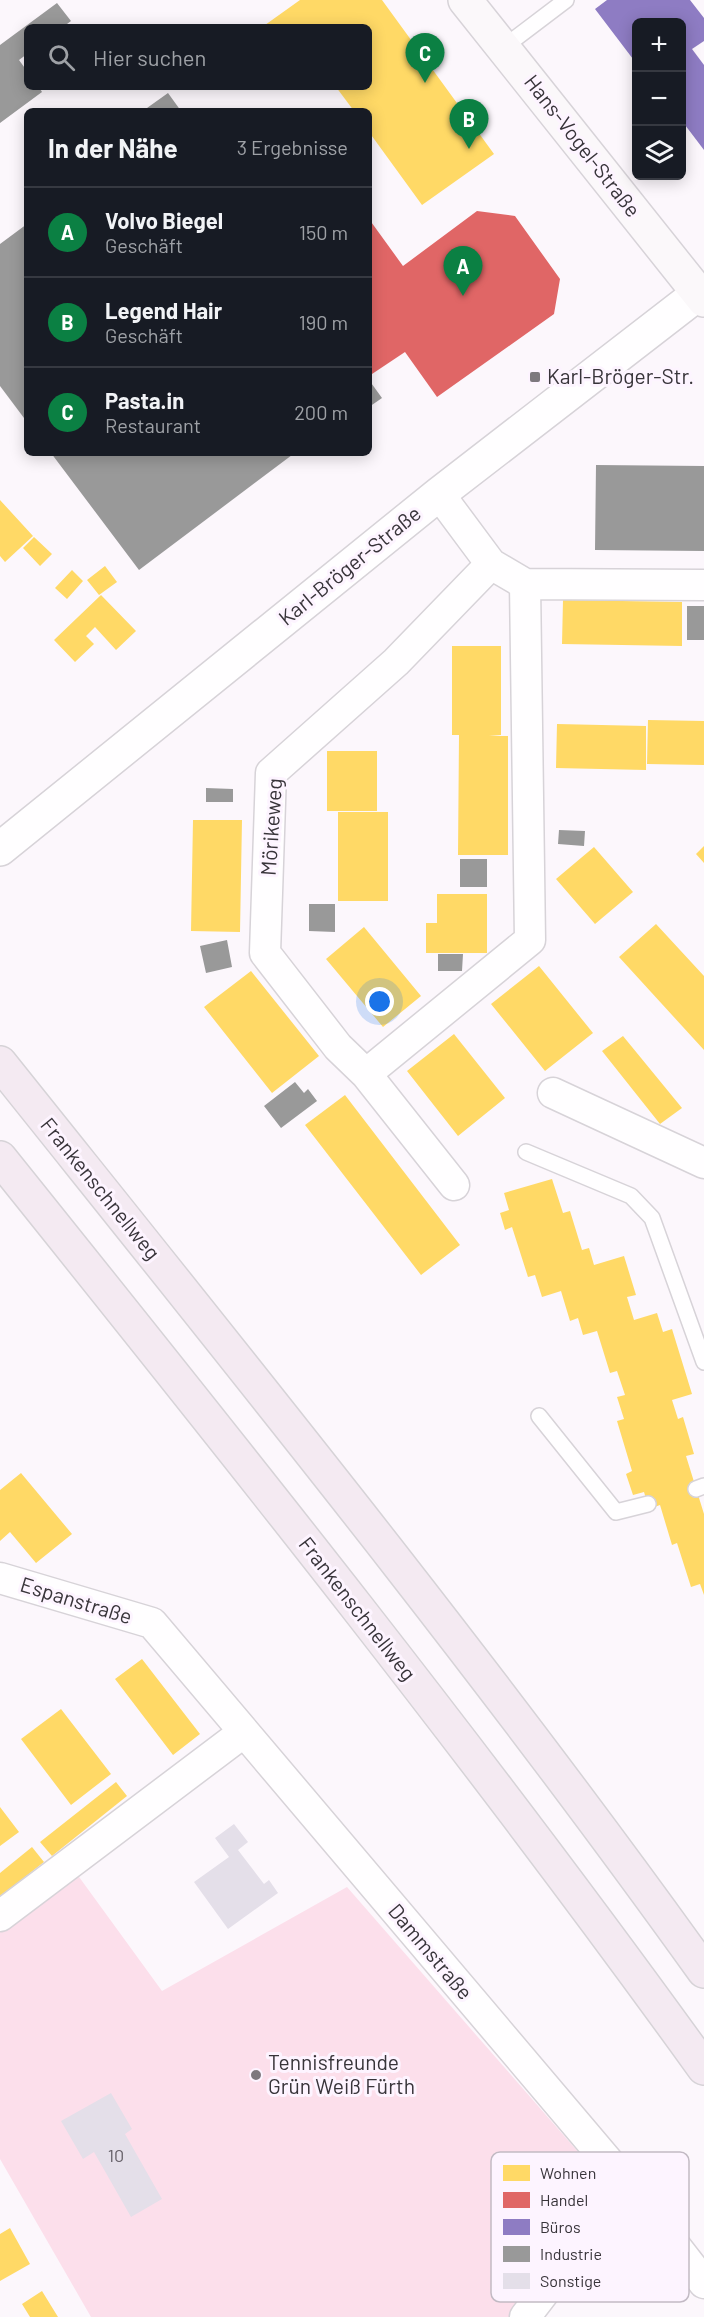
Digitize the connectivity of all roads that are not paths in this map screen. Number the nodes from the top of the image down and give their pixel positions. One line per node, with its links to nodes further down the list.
1 (465, 0): 3 (main road, Hans-Vogel-Straße)
2 (566, 0): 3 (lane)
3 (504, 47): 4 (main road, Hans-Vogel-Straße)
4 (702, 294): 5 (street, Karl-Bröger-Straße)
5 (439, 494): 6 (street); 9 (street, Karl-Bröger-Straße)
6 (492, 564): 7 (street); 11 (street, Mörikeweg)
7 (525, 584): 8 (street); 11 (street)
8 (704, 585)
9 (8, 843)
10 (0, 1063): 24 (highway, Frankenschnellweg)
11 (366, 1074): 16 (street, Mörikeweg)
12 (553, 1094): 15 (street)
13 (526, 1152): 17 (lane)
14 (0, 1158): 25 (highway, Frankenschnellweg)
15 (704, 1163)
16 (454, 1185)
17 (704, 1362)
18 (539, 1416): 19 (lane)
19 (648, 1504)
20 (0, 1578): 21 (street, Espanstraße)
21 (152, 1623): 22 (street, Dammstraße)
22 (244, 1732): 23 (street); 26 (street, Dammstraße)
23 (0, 1916)
24 (704, 1971)
25 (704, 2068)
26 (600, 2152)
27 (689, 2264): 28 (street, Dammstraße)
28 (704, 2283)
29 (537, 2302): 30 (street)
30 (525, 2317)

